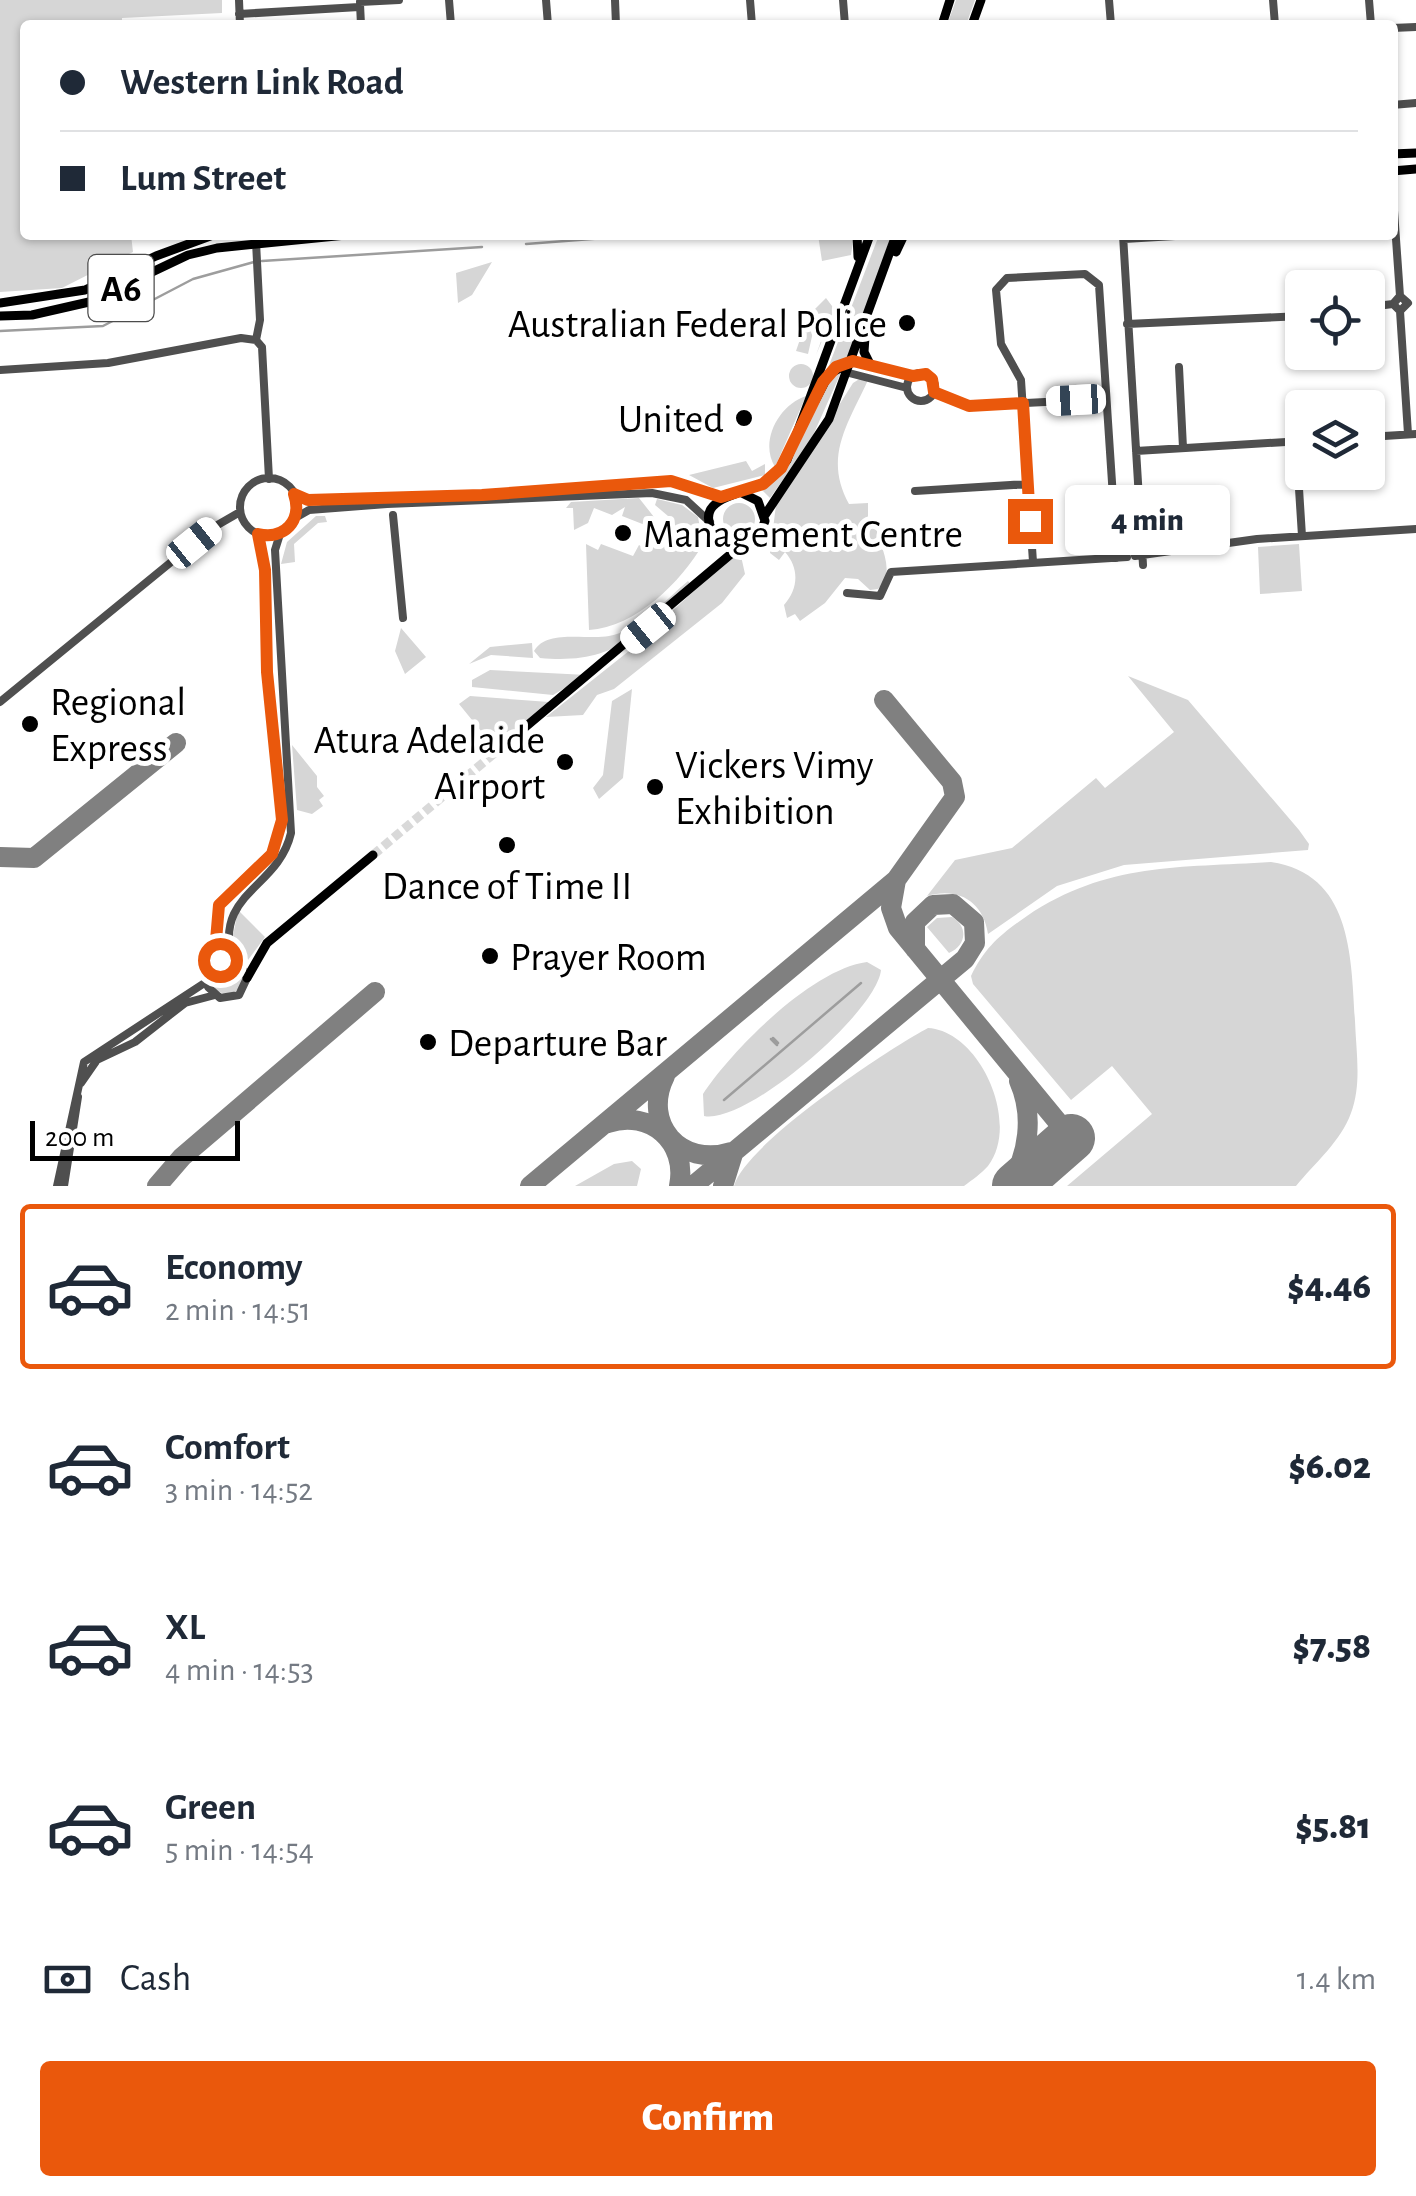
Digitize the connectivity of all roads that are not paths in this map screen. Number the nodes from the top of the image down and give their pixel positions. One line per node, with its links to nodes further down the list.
1 (238, 0): 4 (street)
2 (399, 0): 3 (street)
3 (360, 3): 4 (street)
4 (240, 14): 5 (street)
5 (240, 20)
6 (199, 240): 17 (main road, A6)
7 (246, 240): 19 (main road, A6)
8 (255, 240): 23 (street)
9 (857, 240): 15 (main road)
10 (868, 240): 15 (main road)
11 (895, 240): 16 (main road)
12 (902, 240): 16 (main road)
13 (1124, 240): 22 (street)
14 (1396, 240): 18 (street)
15 (858, 264): 35 (main road)
16 (882, 282): 21 (main road)
17 (0, 303)
18 (1404, 305): 34 (street)
19 (0, 316)
20 (1285, 317): 22 (street)
21 (866, 324): 24 (main road); 25 (main road)
22 (1128, 324): 39 (street)
23 (256, 340): 27 (street); 40 (street)
24 (853, 361): 25 (street); 28 (main road); 35 (main road)
25 (870, 364): 29 (street)
26 (1179, 368): 38 (street)
27 (0, 370)
28 (848, 373): 30 (street); 51 (main road)
29 (913, 376): 30 (street); 31 (street)
30 (907, 388): 31 (street)
31 (934, 392): 33 (street)
32 (1103, 399): 33 (street); 33 (street); 60 (street)
33 (1023, 403): 41 (street)
34 (1412, 434): 36 (street)
35 (798, 435): 43 (main road)
36 (1385, 436)
37 (1285, 442): 38 (street)
38 (1183, 448): 39 (street)
39 (1136, 451): 59 (street)
40 (269, 478): 45 (street); 49 (street)
41 (1028, 484): 44 (street); 61 (street)
42 (1301, 490): 57 (street)
43 (738, 492): 46 (main road); 51 (main road)
44 (915, 492)
45 (294, 494): 46 (street); 52 (street)
46 (721, 497): 53 (main road)
47 (387, 504): 48 (street); 50 (street); 52 (street)
48 (398, 504): 50 (street); 53 (street)
49 (240, 512): 55 (street); 65 (street)
50 (394, 515): 64 (street)
51 (765, 515): 58 (main road)
52 (296, 518): 56 (street)
53 (710, 522): 58 (main road)
54 (1416, 529): 57 (street)
55 (258, 534): 56 (street); 69 (street)
56 (280, 534): 68 (street)
57 (1302, 536): 59 (street)
58 (742, 547): 66 (main road)
59 (1135, 556): 60 (street); 62 (street)
60 (1117, 558): 61 (street)
61 (1033, 562): 63 (street)
62 (1143, 565)
63 (847, 593)
64 (403, 618)
65 (0, 702)
66 (498, 751)
67 (373, 855): 70 (main road)
68 (232, 960): 69 (street); 70 (street)
69 (214, 964): 71 (street)
70 (246, 978): 72 (street)
71 (206, 982): 72 (street); 73 (street)
72 (214, 996): 73 (street)
73 (61, 1186)

